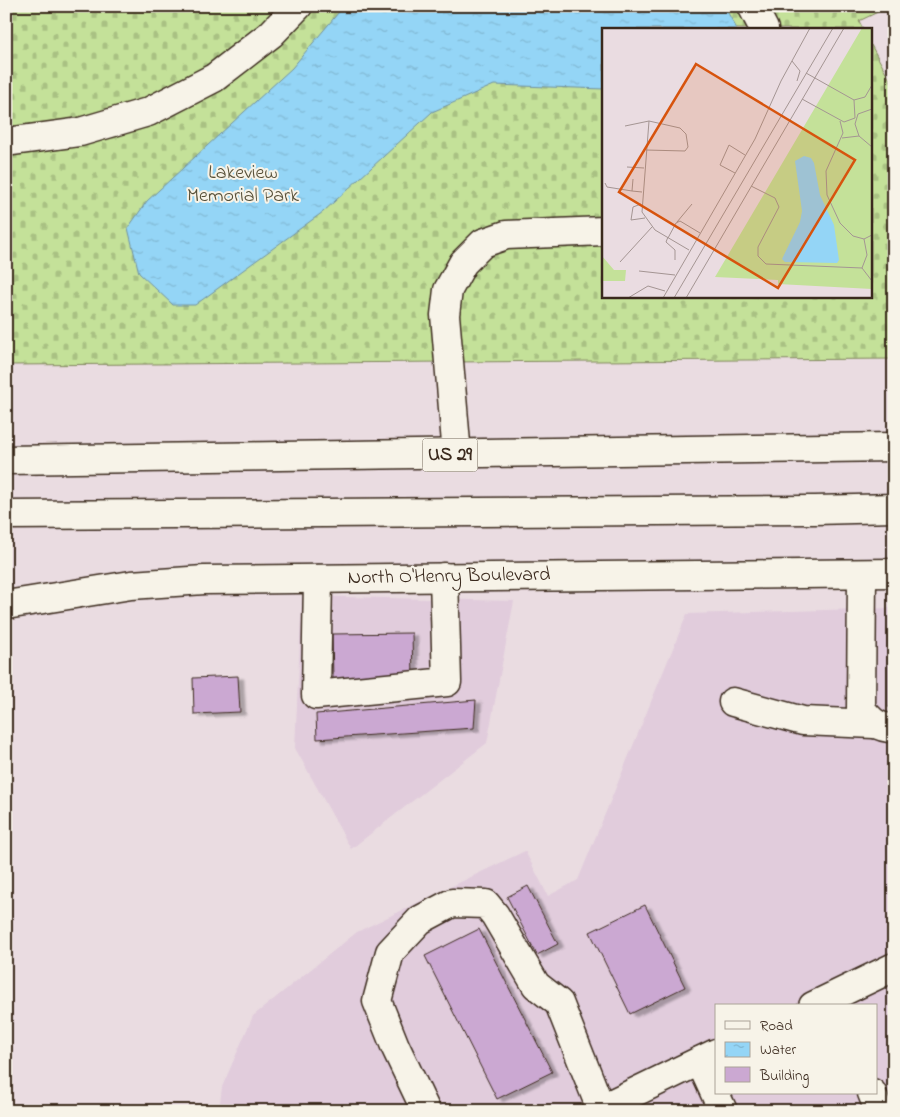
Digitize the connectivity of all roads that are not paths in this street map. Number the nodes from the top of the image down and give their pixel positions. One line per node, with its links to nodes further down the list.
1 (298, 6): 4 (main road)
2 (752, 6): 3 (main road)
3 (763, 28)
4 (6, 142)
5 (602, 231): 7 (main road)
6 (894, 447): 7 (main road, US 29)
7 (457, 455): 8 (main road, US 29)
8 (6, 460)
9 (894, 508): 11 (main road)
10 (6, 515): 11 (main road)
11 (62, 515): 12 (main road)
12 (6, 520)
13 (894, 573): 14 (main road, North O'Henry Boulevard)
14 (862, 574): 15 (main road, North O'Henry Boulevard); 19 (main road)
15 (444, 577): 16 (main road, North O'Henry Boulevard); 16 (main road)
16 (318, 579): 17 (main road, North O'Henry Boulevard)
17 (6, 605)
18 (733, 702): 19 (main road)
19 (884, 726)
20 (894, 967): 21 (main road)
21 (824, 1003)
22 (708, 1057): 23 (main road); 26 (main road)
23 (715, 1082)
24 (718, 1094): 28 (main road)
25 (872, 1094): 29 (main road)
26 (598, 1110): 27 (main road)
27 (426, 1111)
28 (723, 1111)
29 (879, 1111)

